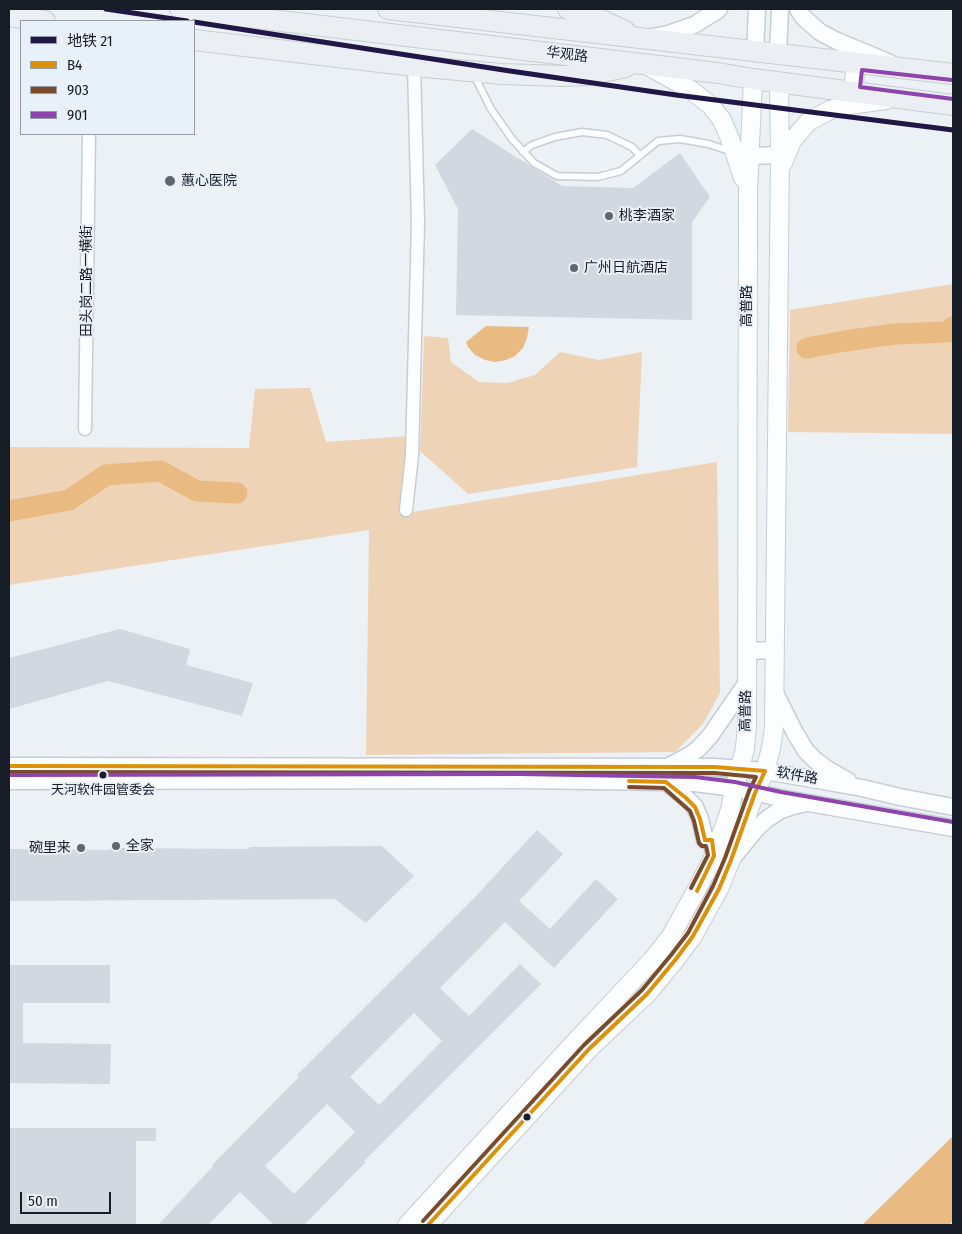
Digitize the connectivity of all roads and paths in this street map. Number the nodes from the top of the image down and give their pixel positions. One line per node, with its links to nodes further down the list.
1 (180, 9): 14 (main road, 华观路)
2 (388, 9): 10 (main road, 华观路)
3 (568, 9): 10 (main road)
4 (719, 9): 10 (street)
5 (757, 9): 12 (street)
6 (780, 9): 13 (street)
7 (798, 9): 17 (street)
8 (9, 16): 9 (main road)
9 (37, 20)
10 (643, 39): 12 (main road, 华观路)
11 (195, 40): 16 (main road)
12 (755, 51): 13 (main road, 华观路)
13 (778, 54): 15 (main road, 华观路)
14 (643, 64): 18 (main road); 20 (main road, 华观路); 27 (main road)
15 (856, 64): 17 (main road, 华观路); 22 (main road)
16 (414, 66): 18 (main road); 32 (street)
17 (906, 69): 19 (main road, 华观路)
18 (473, 72): 26 (lane)
19 (953, 74)
20 (753, 78): 21 (main road, 华观路); 27 (main road, 高普路)
21 (779, 82): 22 (main road, 华观路); 28 (main road, 高普路)
22 (853, 92): 23 (main road, 华观路)
23 (900, 98): 24 (main road, 华观路); 30 (main road)
24 (953, 105)
25 (89, 135): 31 (street, 田头岗二路一横街)
26 (523, 152): 29 (lane); 29 (lane)
27 (742, 154): 28 (street); 29 (lane); 33 (main road, 高普路)
28 (780, 155): 30 (main road, 高普路)
29 (640, 156)
30 (779, 184): 34 (main road, 高普路)
31 (85, 429)
32 (406, 510)
33 (747, 650): 34 (street); 35 (main road, 高普路)
34 (775, 650): 36 (main road, 高普路)
35 (746, 684): 38 (main road, 高普路); 40 (street)
36 (774, 691): 39 (main road, 高普路); 43 (street)
37 (9, 766): 40 (street, 软件路)
38 (740, 769): 39 (street, 软件路); 40 (street, 软件路); 42 (main road, 高普路)
39 (765, 771): 43 (street, 软件路); 44 (main road, 高普路)
40 (667, 774): 41 (street, 软件路); 42 (street, 软件路); 48 (street)
41 (9, 781)
42 (734, 788): 44 (street, 软件路); 48 (main road, 高普路)
43 (862, 788): 46 (street, 软件路)
44 (755, 793): 45 (street, 软件路); 49 (main road, 高普路)
45 (807, 803): 47 (street, 软件路); 49 (street)
46 (953, 807)
47 (953, 828)
48 (714, 856): 50 (main road, 高普路)
49 (731, 860): 51 (main road, 高普路)
50 (407, 1225)
51 (428, 1225)

